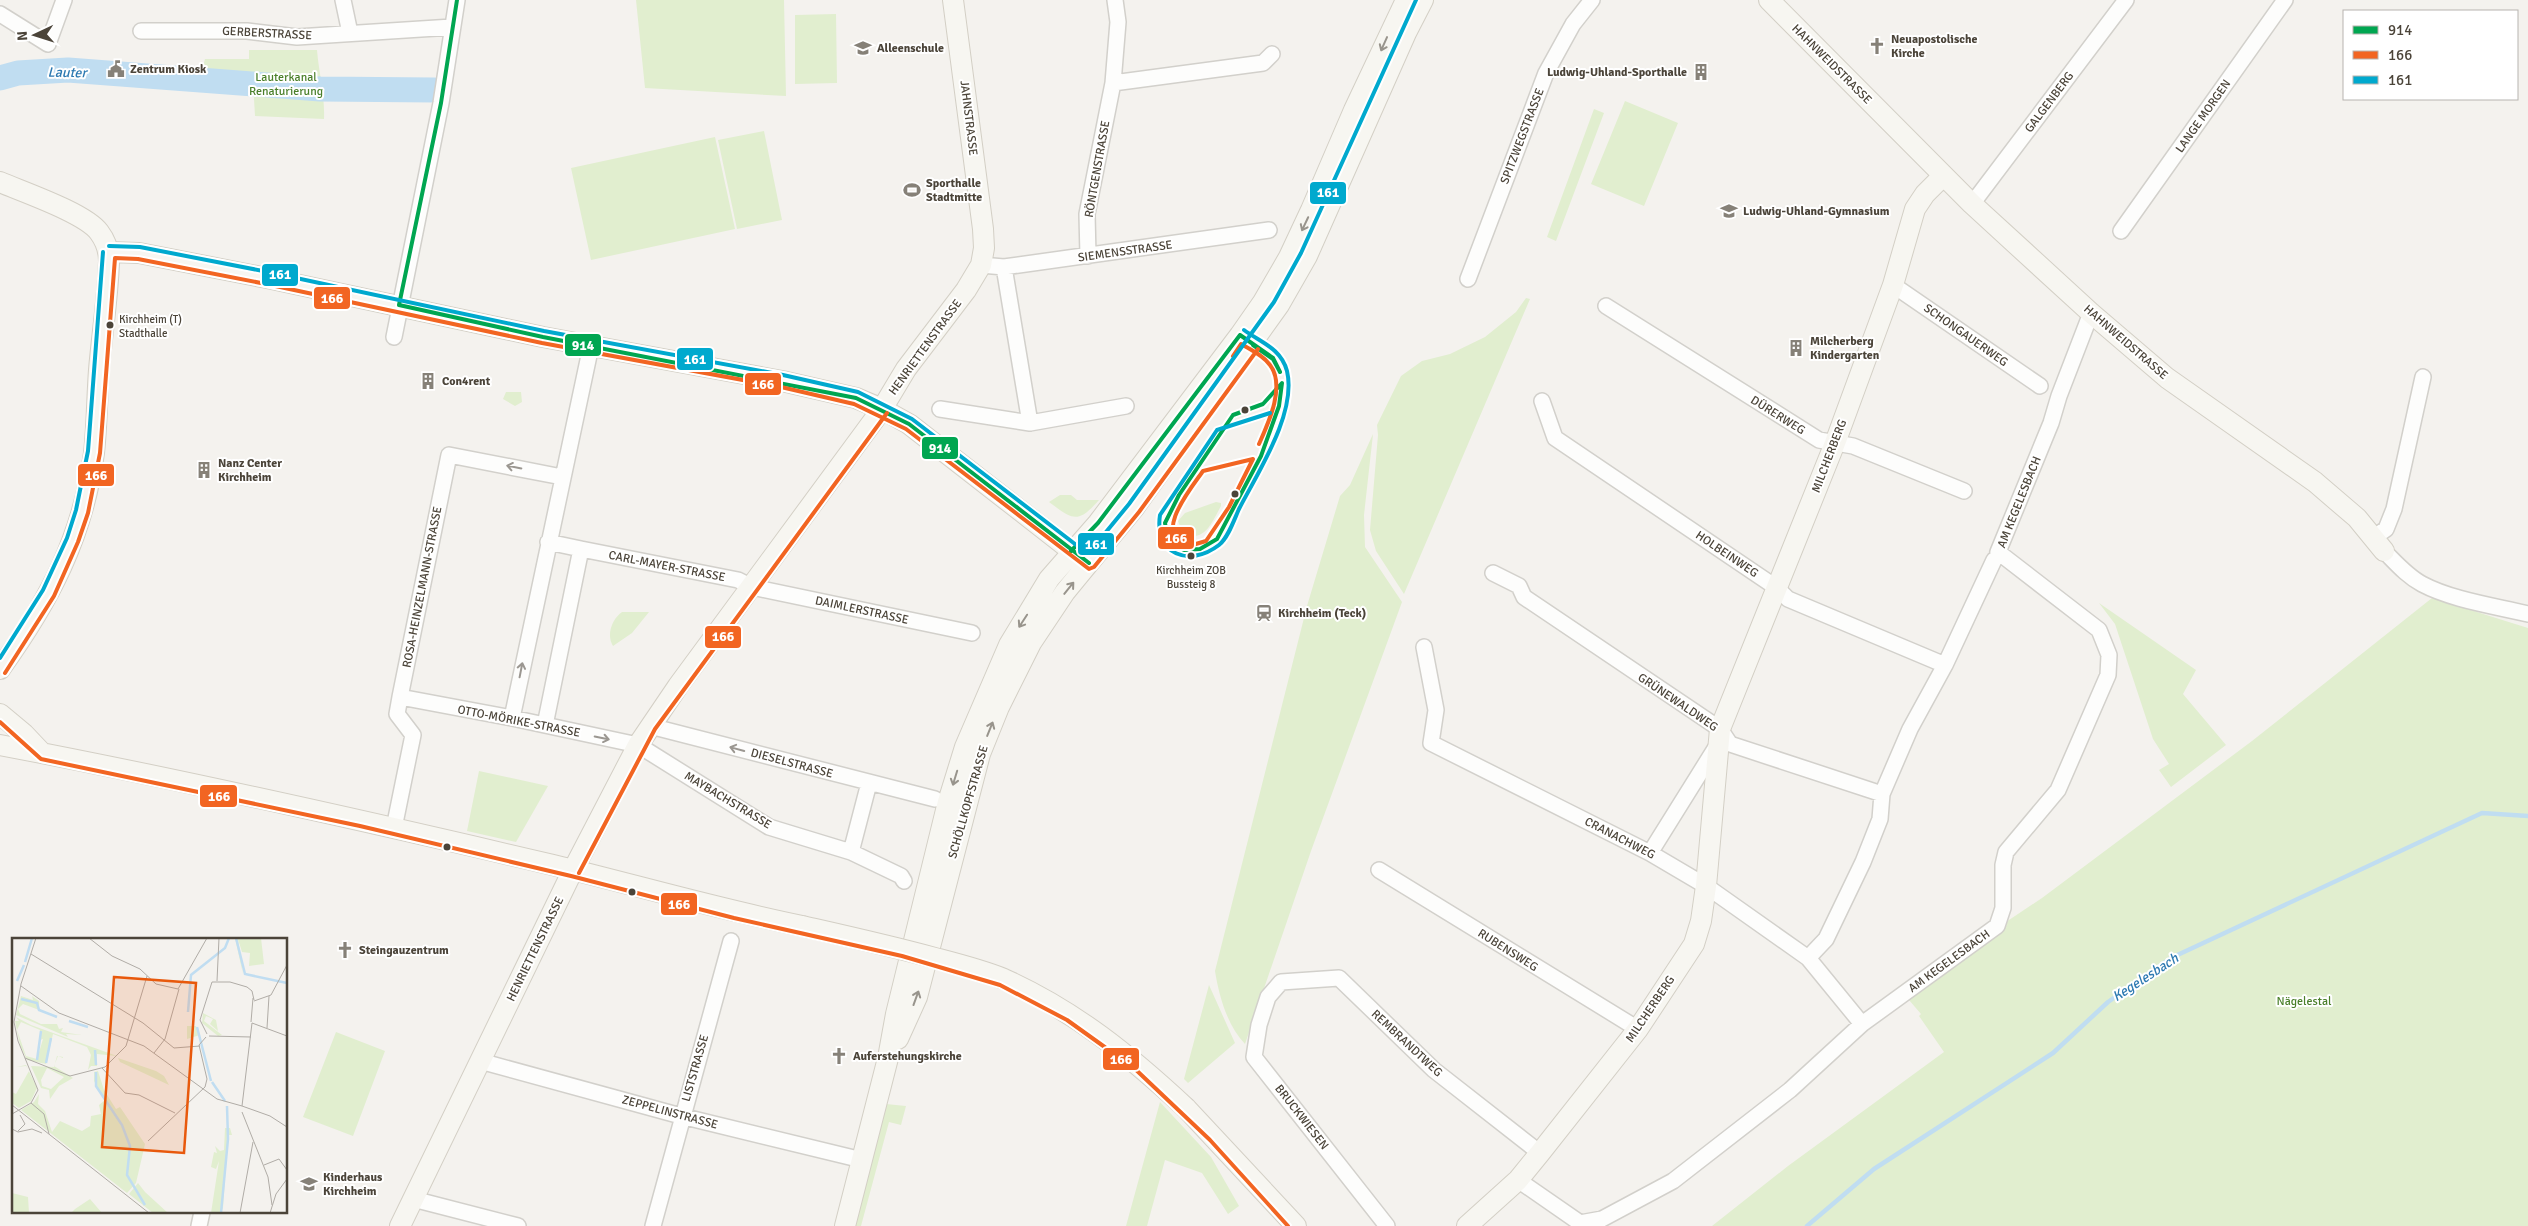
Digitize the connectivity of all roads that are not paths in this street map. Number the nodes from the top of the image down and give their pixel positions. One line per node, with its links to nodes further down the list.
1 (64, 0): 12 (street)
2 (343, 0): 15 (street)
3 (458, 0): 13 (street)
4 (953, 0): 25 (main road, JAHNSTRASSE)
5 (1115, 0): 17 (street, RÖNTGENSTRASSE)
6 (1406, 0): 47 (main road, SCHÖLLKOPFSTRASSE, one-way to 47)
7 (1423, 0): 49 (main road, SCHÖLLKOPFSTRASSE)
8 (1592, 0): 27 (street, SPITZWEGSTRASSE)
9 (1770, 0): 18 (main road, HAHNWEIDSTRASSE)
10 (2126, 0): 20 (street, GALGENBERG)
11 (2285, 0): 22 (street, LANGE MORGEN)
12 (0, 14)
13 (452, 27): 15 (street, GERBERSTRASSE); 29 (street)
14 (141, 30): 15 (street, GERBERSTRASSE)
15 (350, 33)
16 (1272, 54): 17 (street)
17 (1113, 83): 24 (street, RÖNTGENSTRASSE)
18 (1943, 176): 20 (main road, HAHNWEIDSTRASSE); 28 (main road, MILCHERBERG)
19 (0, 182): 23 (main road)
20 (1972, 204): 31 (main road, HAHNWEIDSTRASSE)
21 (1269, 230): 24 (street, SIEMENSSTRASSE)
22 (2121, 231)
23 (109, 252): 29 (main road); 57 (main road)
24 (1088, 256): 26 (street, SIEMENSSTRASSE)
25 (981, 265): 26 (street, SIEMENSSTRASSE); 38 (main road, HENRIETTENSTRASSE)
26 (1004, 266): 40 (street)
27 (1468, 279)
28 (1893, 285): 35 (street, SCHONGAUERWEG); 41 (main road, MILCHERBERG)
29 (399, 305): 32 (street); 33 (main road)
30 (1606, 306): 41 (street, DÜRERWEG)
31 (2091, 313): 45 (main road, HAHNWEIDSTRASSE); 80 (street, AM KEGELESBACH)
32 (394, 337)
33 (591, 346): 38 (main road); 42 (street)
34 (2423, 377): 45 (street)
35 (2040, 386)
36 (1542, 401): 52 (street, HOLBEINWEG)
37 (1126, 406): 40 (street)
38 (882, 409): 47 (main road); 51 (main road, HENRIETTENSTRASSE)
39 (940, 409): 40 (street)
40 (1030, 423)
41 (1835, 443): 43 (street, DÜRERWEG); 52 (main road, MILCHERBERG)
42 (562, 477): 44 (street); 58 (street, ROSA-HEINZELMANN-STRASSE, one-way to 58)
43 (1964, 491)
44 (548, 542): 46 (street, CARL-MAYER-STRASSE); 60 (street, one-way to 44)
45 (2378, 544): 53 (street, HAHNWEIDSTRASSE)
46 (581, 548): 51 (street, CARL-MAYER-STRASSE); 61 (street)
47 (1071, 551): 49 (main road); 82 (main road, SCHÖLLKOPFSTRASSE, one-way to 82)
48 (1994, 560): 56 (street)
49 (1089, 563): 82 (main road, SCHÖLLKOPFSTRASSE, one-way to 49)
50 (1493, 573): 63 (street, GRÜNEWALDWEG)
51 (752, 587): 54 (street, DAIMLERSTRASSE); 62 (main road, HENRIETTENSTRASSE)
52 (1777, 588): 56 (street, HOLBEINWEG); 63 (main road, MILCHERBERG)
53 (2528, 614)
54 (972, 633)
55 (1424, 647): 72 (street, CRANACHWEG)
56 (1945, 665): 68 (street)
57 (0, 669)
58 (400, 697): 60 (street, OTTO-MÖRIKE-STRASSE); 70 (street, ROSA-HEINZELMANN-STRASSE)
59 (0, 714): 66 (main road)
60 (512, 718): 61 (street, OTTO-MÖRIKE-STRASSE)
61 (546, 725): 65 (street, OTTO-MÖRIKE-STRASSE, one-way to 65)
62 (650, 726): 65 (main road, HENRIETTENSTRASSE); 67 (street, DIESELSTRASSE, one-way to 62)
63 (1720, 735): 68 (street, GRÜNEWALDWEG); 72 (street, MILCHERBERG); 76 (main road, MILCHERBERG)
64 (0, 745): 66 (main road)
65 (638, 746): 71 (street, MAYBACHSTRASSE); 73 (main road, HENRIETTENSTRASSE)
66 (42, 753): 70 (main road)
67 (869, 783): 69 (street, DIESELSTRASSE); 71 (street)
68 (1882, 794): 78 (street)
69 (935, 799)
70 (394, 828): 73 (main road)
71 (851, 852): 75 (street, MAYBACHSTRASSE)
72 (1650, 853): 76 (street, CRANACHWEG)
73 (573, 870): 83 (main road, HENRIETTENSTRASSE); 93 (main road, bridge)
74 (1379, 870): 81 (street, RUBENSWEG)
75 (904, 881)
76 (1706, 886): 78 (street, CRANACHWEG); 81 (main road, MILCHERBERG)
77 (731, 940): 84 (street, LISTSTRASSE)
78 (1808, 958): 80 (street, CRANACHWEG)
79 (1268, 997): 85 (street, REMBRANDTWEG); 94 (street, BRUCKWIESEN)
80 (1862, 1024): 87 (street, AM KEGELESBACH)
81 (1638, 1029): 85 (main road, MILCHERBERG)
82 (888, 1058): 86 (main road, SCHÖLLKOPFSTRASSE)
83 (480, 1061): 84 (street, ZEPPELINSTRASSE); 88 (main road, HENRIETTENSTRASSE)
84 (681, 1116): 86 (street, ZEPPELINSTRASSE); 91 (street, LISTSTRASSE)
85 (1540, 1153): 87 (main road, MILCHERBERG)
86 (862, 1160): 92 (main road, SCHÖLLKOPFSTRASSE)
87 (1518, 1180): 95 (main road, MILCHERBERG)
88 (413, 1199): 89 (main road, HENRIETTENSTRASSE); 90 (street)
89 (400, 1226)
90 (518, 1226)
91 (653, 1226)
92 (845, 1226)
93 (1296, 1226)
94 (1388, 1226)
95 (1467, 1226)

